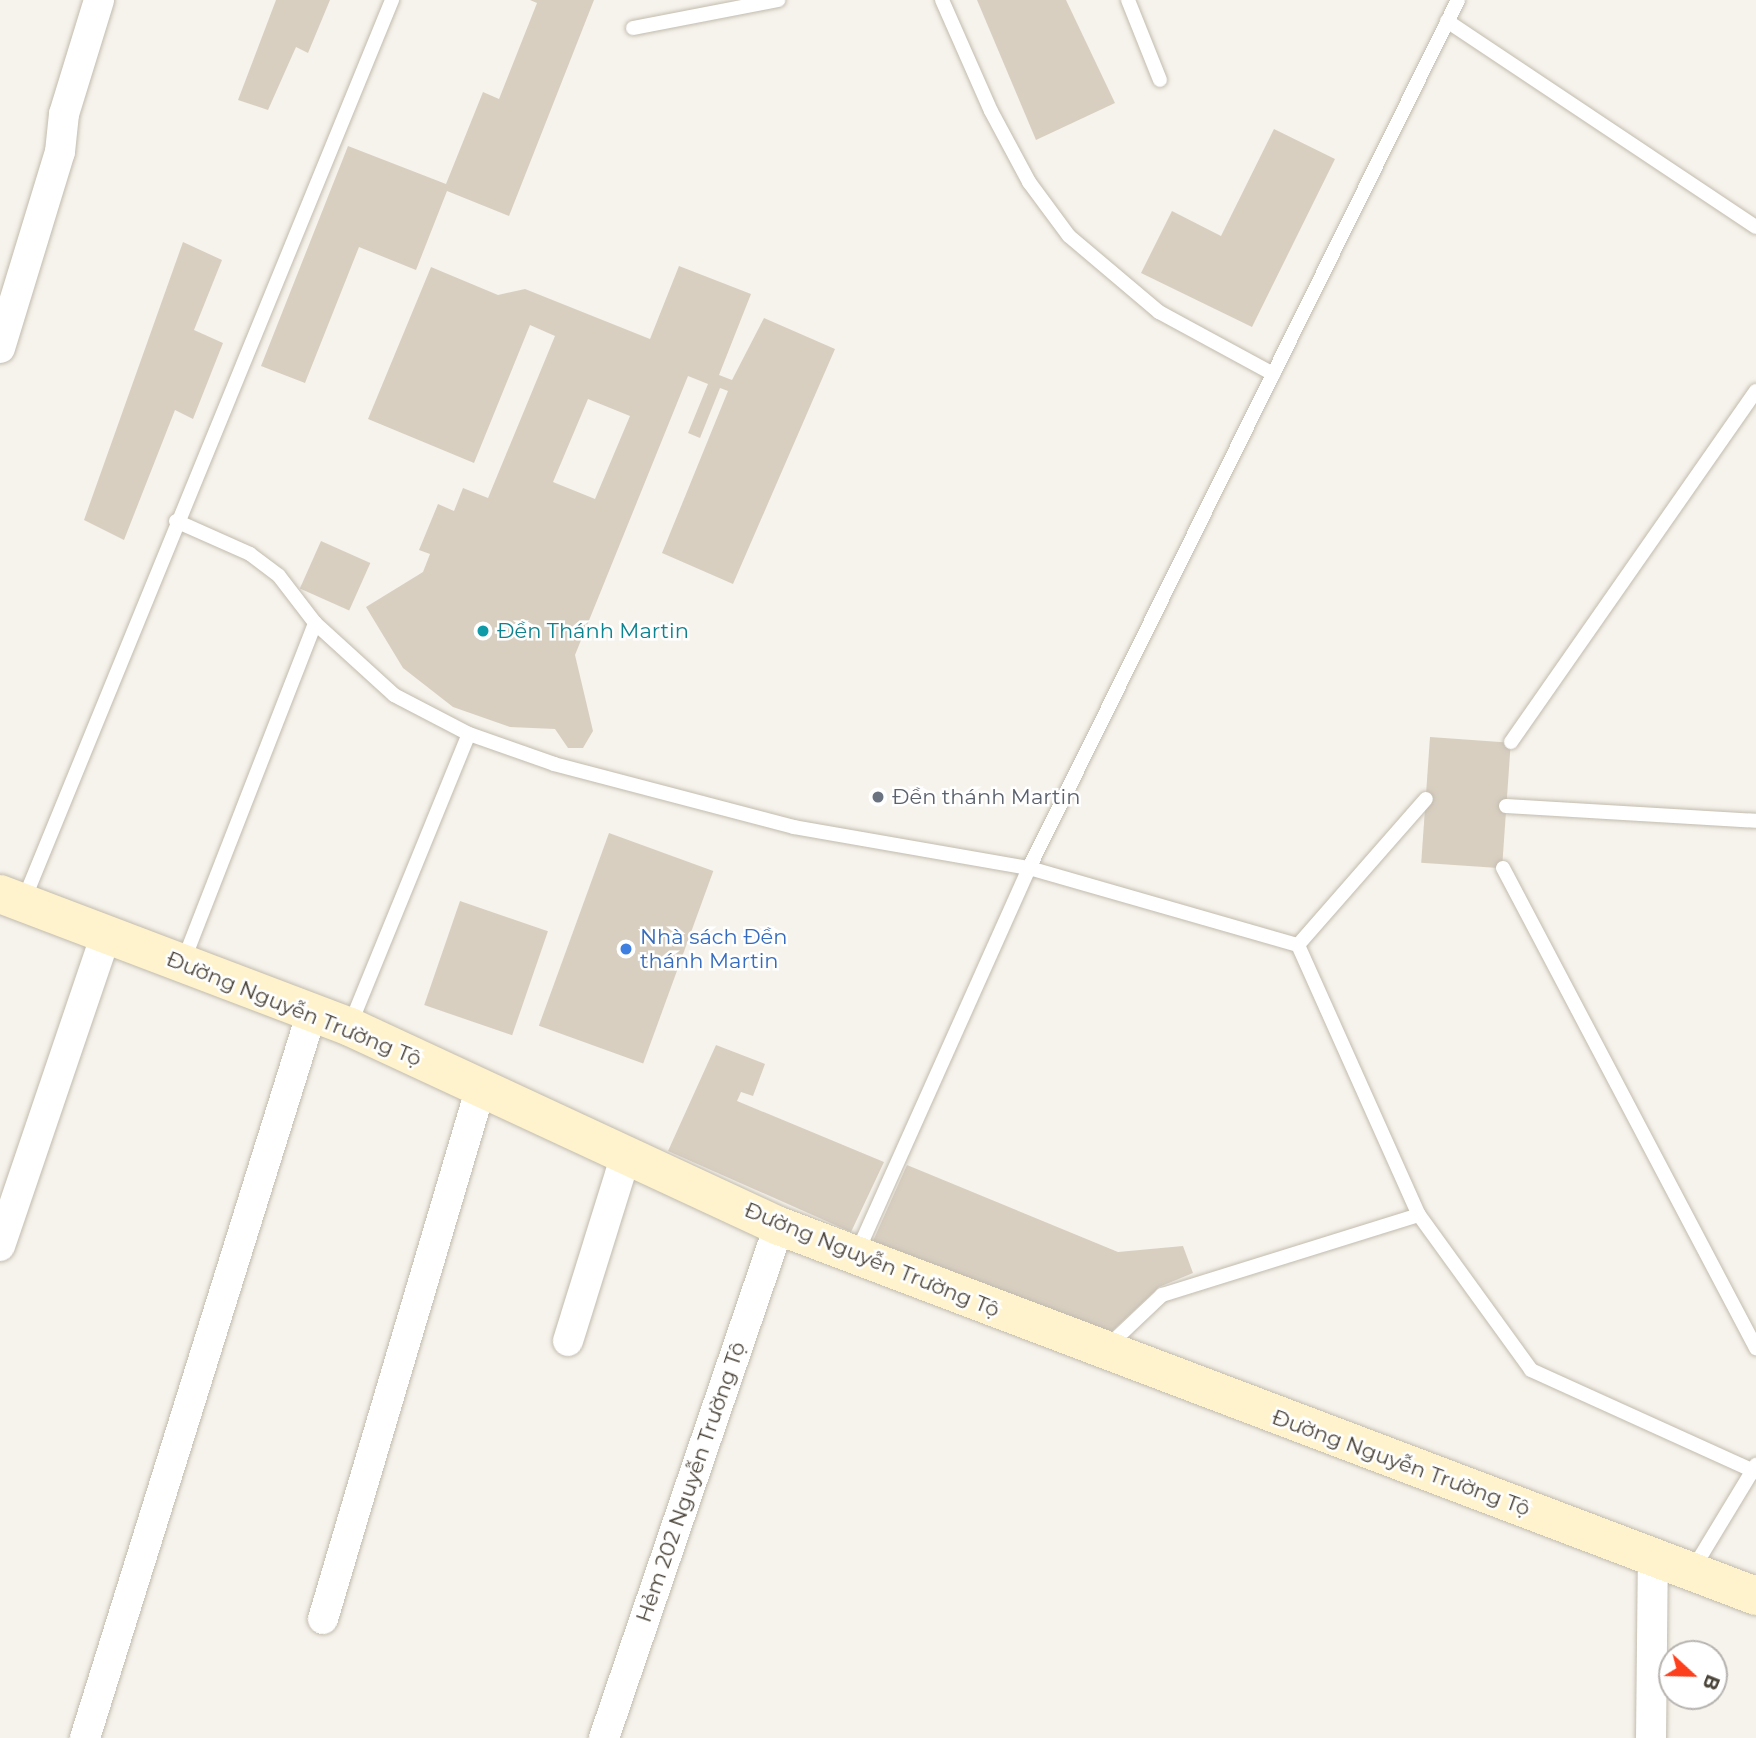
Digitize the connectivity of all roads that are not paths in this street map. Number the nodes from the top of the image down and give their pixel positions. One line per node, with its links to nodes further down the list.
1 (99, 0): 11 (street)
2 (392, 0): 14 (lane)
3 (778, 0): 8 (lane)
4 (942, 0): 12 (lane)
5 (1128, 0): 9 (lane)
6 (1458, 0): 7 (lane)
7 (1447, 21): 10 (lane); 12 (lane)
8 (633, 28)
9 (1160, 80)
10 (1756, 227)
11 (0, 348)
12 (1272, 374): 21 (lane)
13 (1756, 391): 17 (lane)
14 (176, 521): 15 (lane); 23 (lane)
15 (315, 623): 16 (lane); 26 (lane)
16 (469, 734): 21 (lane); 28 (lane)
17 (1511, 742)
18 (1426, 799): 25 (lane)
19 (1506, 806): 20 (lane)
20 (1756, 821)
21 (1029, 868): 25 (lane); 34 (lane)
22 (1503, 868): 36 (lane)
23 (12, 898): 24 (main road, Đường Nguyễn Trường Tộ)
24 (106, 934): 26 (main road, Đường Nguyễn Trường Tộ); 33 (street)
25 (1298, 945): 31 (lane)
26 (183, 963): 27 (main road, Đường Nguyễn Trường Tộ)
27 (312, 1012): 28 (main road, Đường Nguyễn Trường Tộ); 43 (street)
28 (349, 1027): 29 (main road, Đường Nguyễn Trường Tộ)
29 (481, 1087): 30 (main road, Đường Nguyễn Trường Tộ); 42 (street)
30 (626, 1155): 32 (main road, Đường Nguyễn Trường Tộ); 35 (street)
31 (1419, 1214): 37 (lane); 38 (lane)
32 (779, 1226): 34 (main road, Đường Nguyễn Trường Tộ); 44 (street, Hẻm 202 Nguyễn Trường Tộ)
33 (0, 1246)
34 (856, 1256): 37 (main road, Đường Nguyễn Trường Tộ)
35 (568, 1341)
36 (1756, 1348)
37 (1102, 1351): 39 (main road, Đường Nguyễn Trường Tộ)
38 (1755, 1469): 40 (lane)
39 (1653, 1556): 40 (main road, Đường Nguyễn Trường Tộ); 45 (street)
40 (1691, 1571): 41 (main road, Đường Nguyễn Trường Tộ)
41 (1756, 1596)
42 (324, 1619)
43 (85, 1738)
44 (604, 1738)
45 (1651, 1738)

